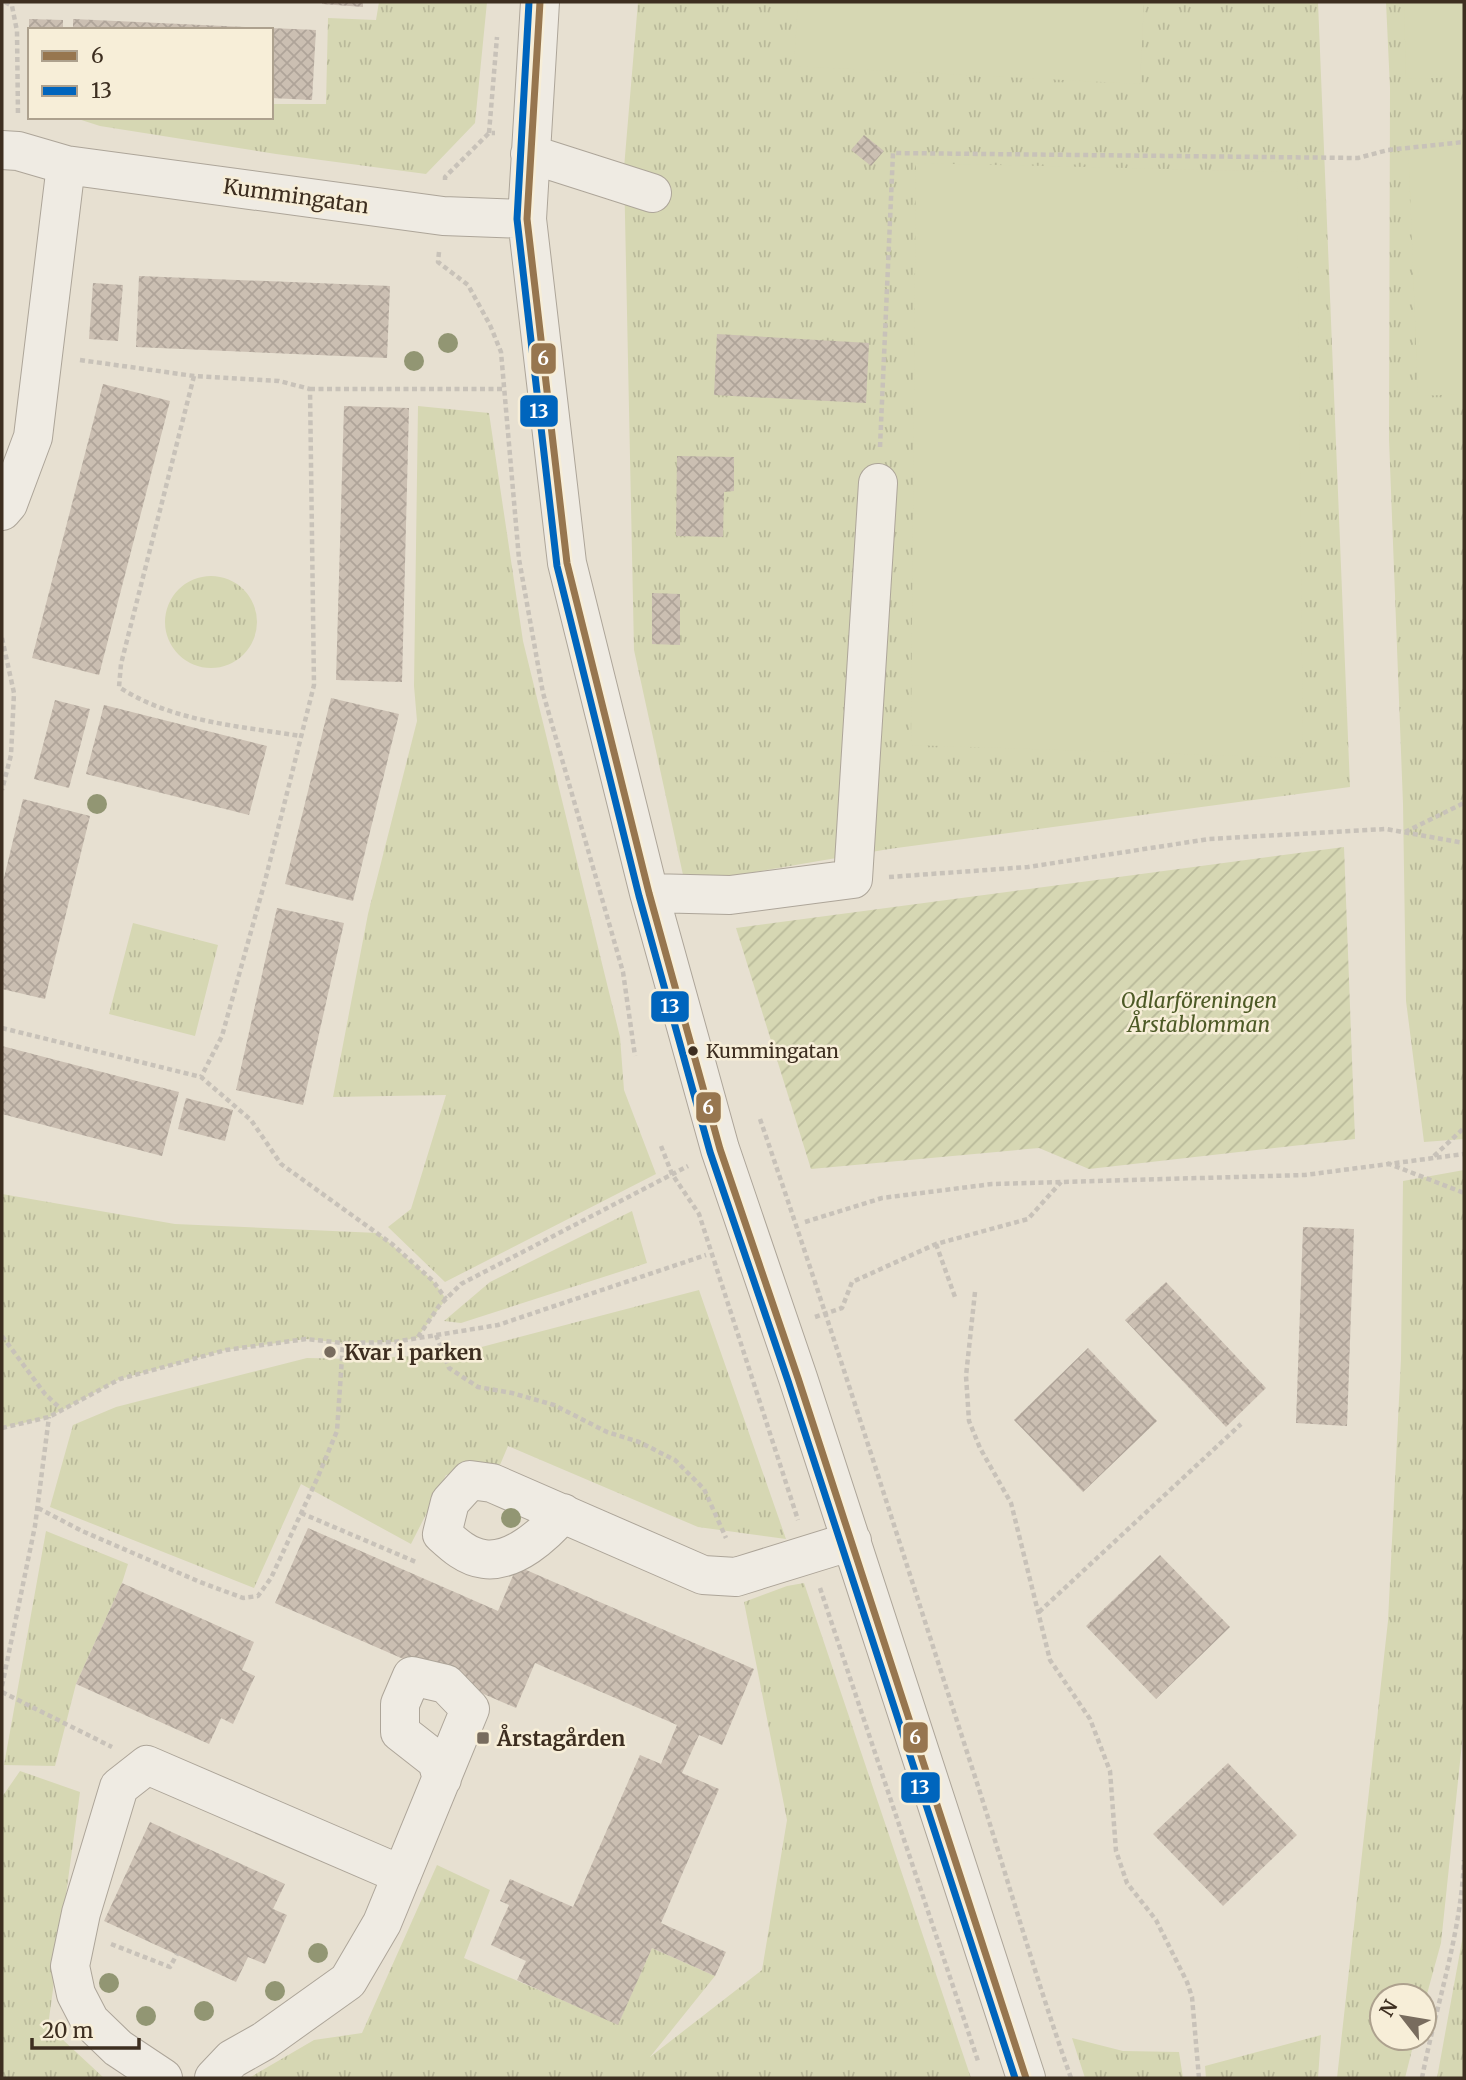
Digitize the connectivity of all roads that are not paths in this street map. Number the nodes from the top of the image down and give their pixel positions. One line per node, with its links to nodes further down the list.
1 (540, 2): 3 (street)
2 (10, 150): 4 (street, Kummingatan)
3 (530, 154): 5 (street); 6 (street)
4 (66, 165): 6 (street, Kummingatan); 8 (street)
5 (652, 193)
6 (527, 219): 9 (street)
7 (878, 483): 9 (street)
8 (2, 511)
9 (649, 893): 11 (street)
10 (563, 1513): 11 (street)
11 (852, 1541): 16 (street)
12 (442, 1779): 13 (street)
13 (402, 1875): 14 (street); 15 (street)
14 (163, 2078)
15 (214, 2078)
16 (1027, 2078)

